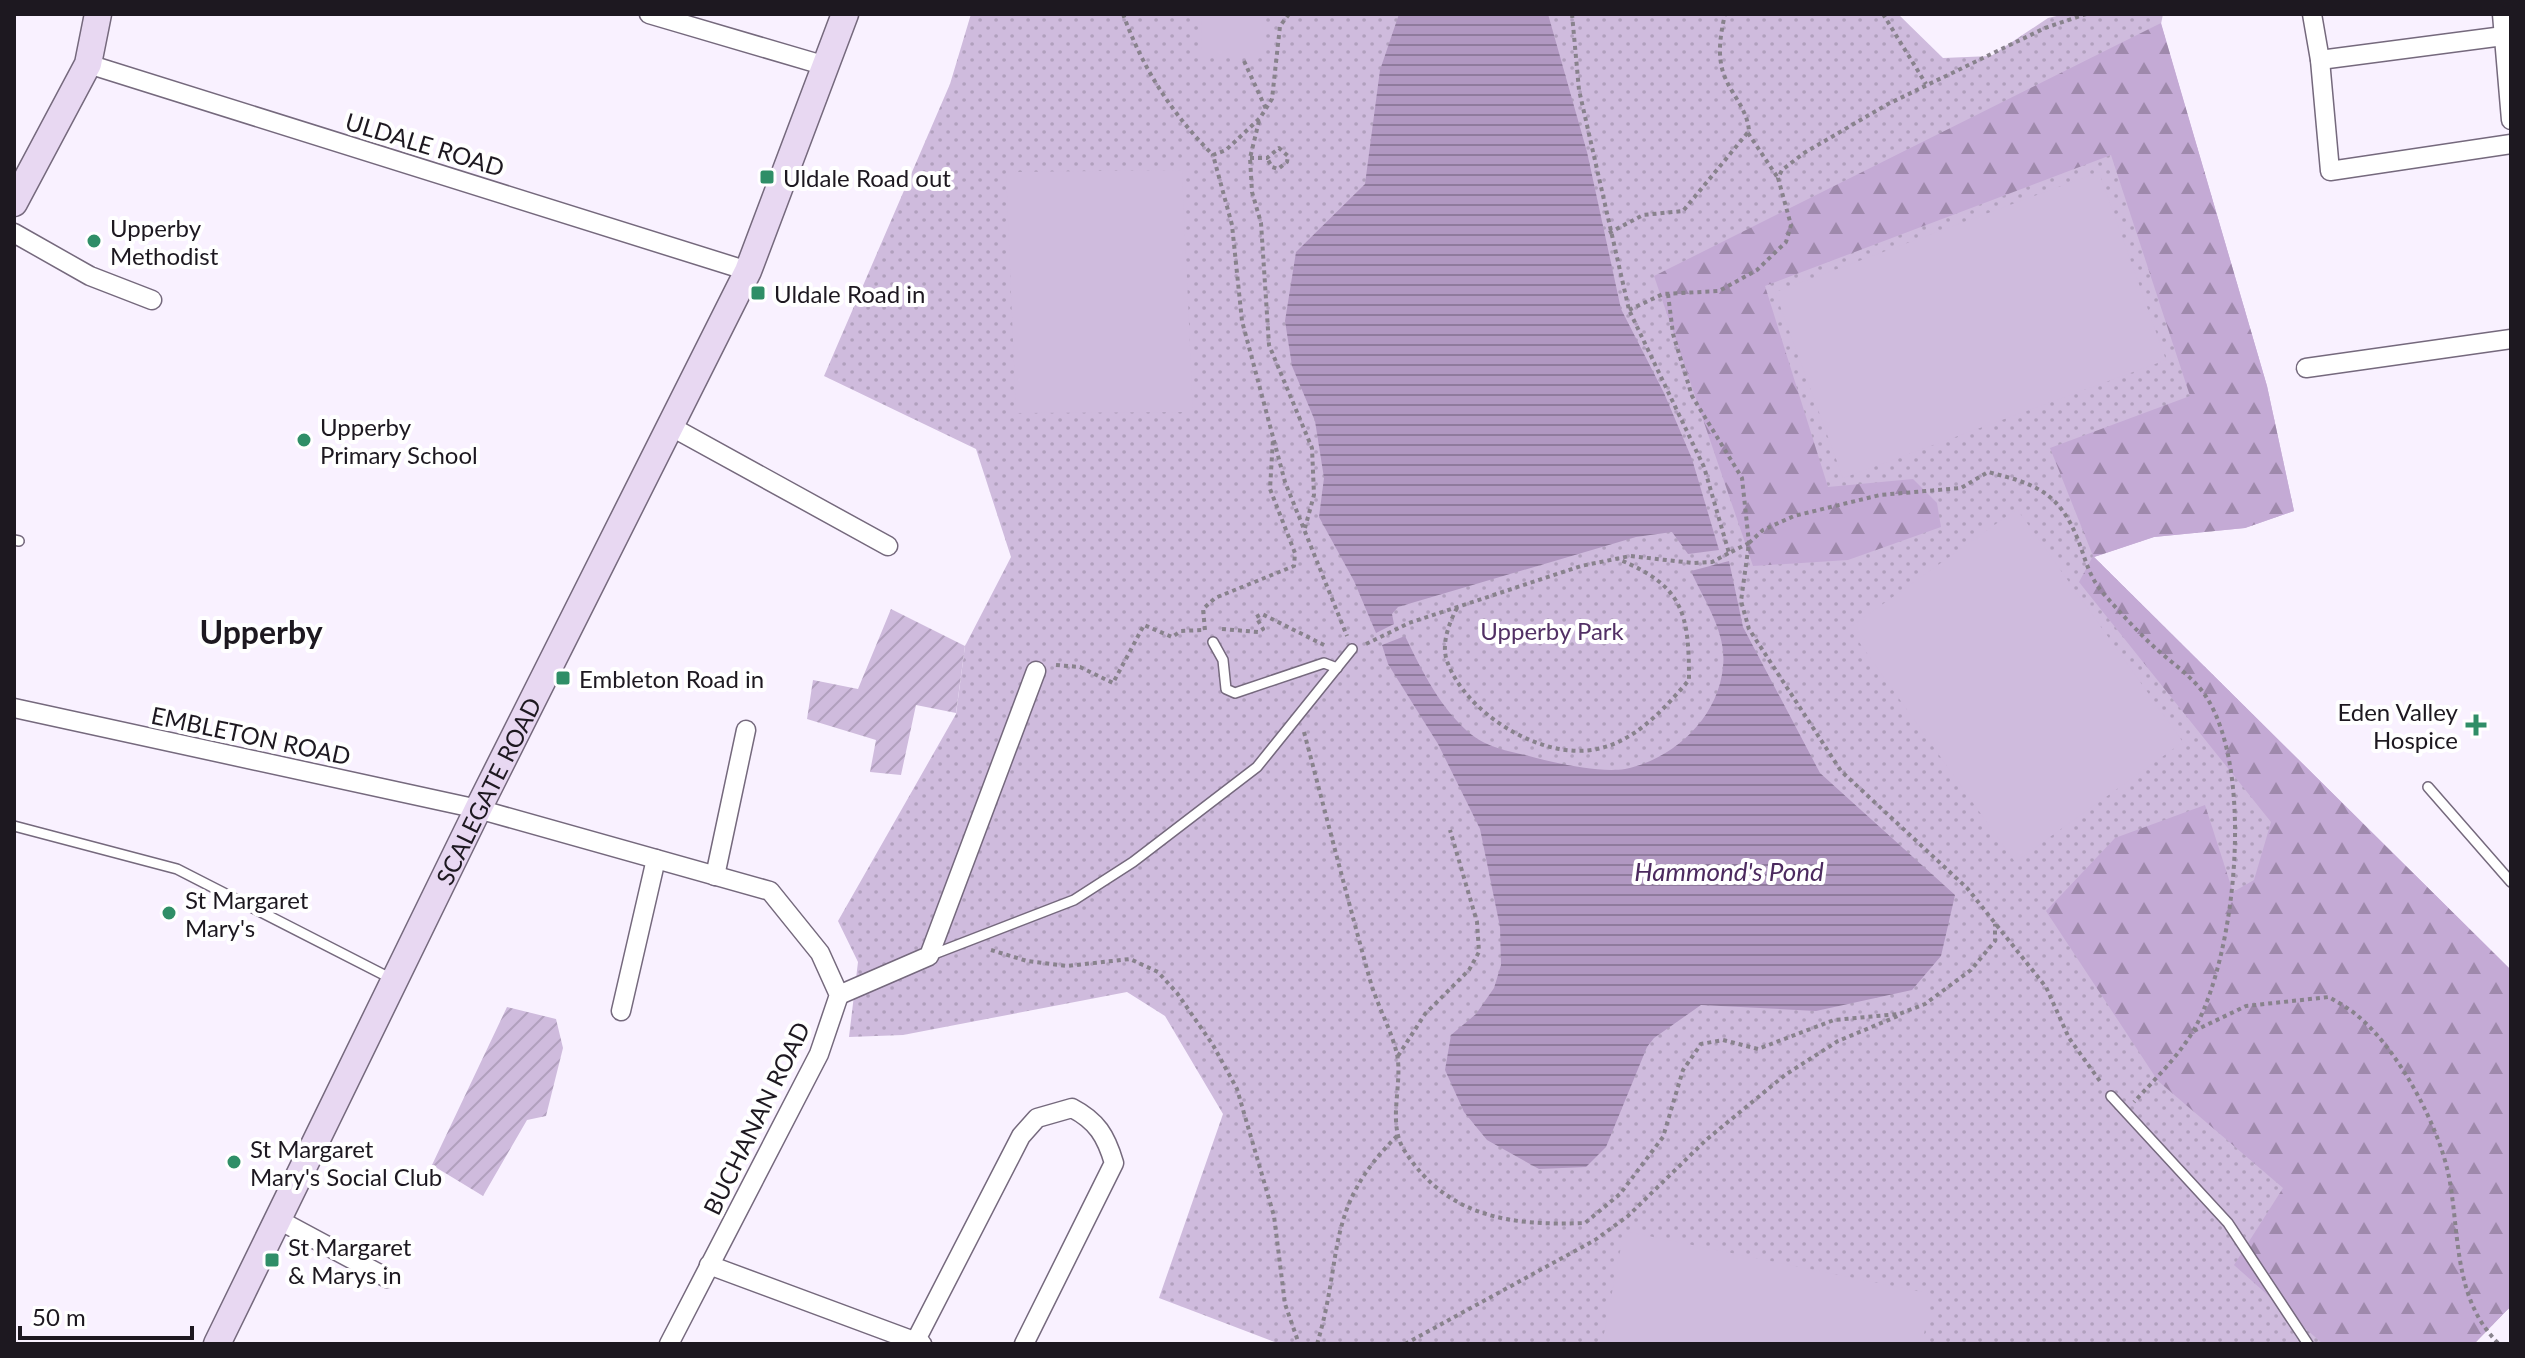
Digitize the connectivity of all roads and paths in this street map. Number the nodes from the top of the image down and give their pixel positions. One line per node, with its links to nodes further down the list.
1 (98, 14): 15 (street)
2 (649, 14): 16 (street)
3 (845, 14): 16 (street, SCALEGATE ROAD)
4 (1123, 14): 23 (path)
5 (1289, 14): 18 (path)
6 (1572, 14): 29 (path)
7 (1725, 14): 21 (path)
8 (1883, 14): 17 (path)
9 (2086, 14): 17 (path)
10 (2312, 14): 13 (street)
11 (2502, 14): 12 (street)
12 (2507, 36): 13 (street); 20 (street)
13 (2320, 60): 22 (street)
14 (1244, 61): 18 (path)
15 (88, 64): 27 (street); 30 (street, ULDALE ROAD)
16 (826, 66): 30 (street, SCALEGATE ROAD)
17 (1926, 84): 26 (path)
18 (1266, 109): 19 (path)
19 (1260, 118): 23 (path); 24 (path)
20 (2511, 120)
21 (1747, 133): 26 (path); 29 (path)
22 (2511, 144)
23 (1213, 155): 37 (path)
24 (1250, 158): 25 (path); 38 (path)
25 (1267, 158): 25 (path)
26 (1778, 178): 31 (path)
27 (17, 191)
28 (14, 233): 32 (street)
29 (1609, 233): 33 (path)
30 (748, 271): 36 (street, SCALEGATE ROAD)
31 (1668, 294): 33 (path); 39 (path)
32 (152, 300)
33 (1629, 310): 41 (path)
34 (2511, 339): 35 (street)
35 (2306, 368)
36 (670, 426): 40 (street); 53 (street, SCALEGATE ROAD)
37 (1273, 439): 38 (path); 44 (path)
38 (1304, 530): 46 (path)
39 (1749, 543): 41 (path); 59 (path); 66 (path)
40 (888, 546)
41 (1729, 553): 42 (path)
42 (1616, 559): 43 (path); 43 (path)
43 (1458, 606): 46 (path)
44 (1204, 630): 45 (path); 46 (path); 48 (path)
45 (1213, 642): 47 (lane)
46 (1352, 649): 47 (lane)
47 (1337, 668): 50 (lane)
48 (1036, 671): 61 (street)
49 (14, 708): 53 (street, EMBLETON ROAD)
50 (1299, 714): 61 (lane); 67 (path)
51 (746, 730): 57 (street)
52 (2428, 787): 58 (lane)
53 (478, 809): 56 (street); 62 (street, SCALEGATE ROAD)
54 (14, 826): 62 (lane)
55 (1450, 830): 67 (path)
56 (656, 859): 57 (street); 65 (street)
57 (715, 876): 63 (street)
58 (2511, 882)
59 (1995, 924): 64 (path); 68 (path)
60 (981, 953): 78 (path)
61 (929, 956): 63 (street)
62 (395, 980): 71 (street, SCALEGATE ROAD)
63 (839, 995): 72 (street, BUCHANAN ROAD)
64 (1917, 1007): 70 (path); 80 (path)
65 (621, 1011)
66 (2192, 1032): 69 (path); 82 (path)
67 (1397, 1058): 70 (path)
68 (2111, 1096): 69 (lane)
69 (2125, 1112): 81 (lane)
70 (1397, 1136): 79 (path)
71 (279, 1220): 73 (street); 75 (street, SCALEGATE ROAD)
72 (709, 1265): 74 (street); 76 (street, BUCHANAN ROAD)
73 (387, 1278)
74 (918, 1343): 77 (street)
75 (217, 1344)
76 (669, 1344)
77 (1024, 1344)
78 (1299, 1344)
79 (1317, 1344)
80 (1405, 1344)
81 (2308, 1344)
82 (2499, 1344)

